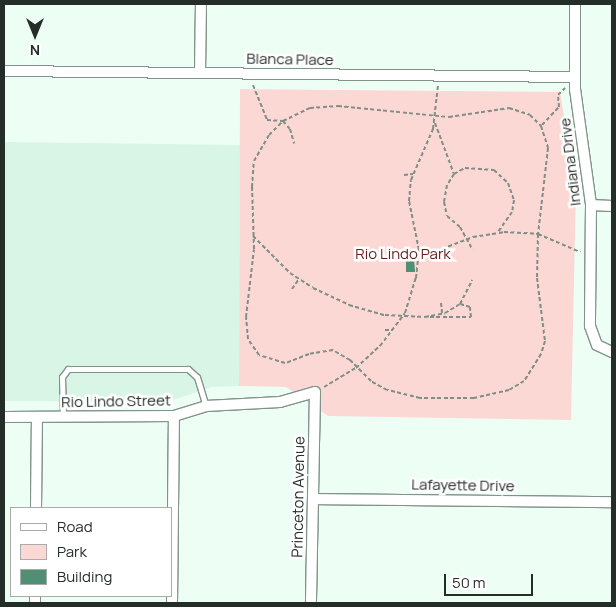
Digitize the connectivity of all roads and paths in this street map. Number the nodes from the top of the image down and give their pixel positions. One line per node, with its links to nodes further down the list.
1 (202, 4): 4 (street)
2 (575, 4): 7 (street, Indiana Drive)
3 (4, 71): 4 (street, Blanca Place)
4 (200, 73): 5 (street, Blanca Place)
5 (249, 74): 6 (street, Blanca Place); 9 (path)
6 (438, 75): 7 (street, Blanca Place); 8 (path)
7 (575, 77): 11 (path); 16 (street, Indiana Drive)
8 (435, 116): 9 (path); 10 (path); 11 (path)
9 (283, 121): 12 (path); 20 (path)
10 (434, 121): 13 (path); 14 (path)
11 (541, 126): 19 (path)
12 (294, 143)
13 (413, 174): 15 (path); 24 (path)
14 (454, 174): 18 (path); 21 (path)
15 (404, 175)
16 (591, 205): 17 (street); 23 (street, Indiana Drive)
17 (612, 206)
18 (498, 233): 19 (path); 21 (path)
19 (538, 234): 23 (path); 36 (path)
20 (253, 236): 25 (path); 36 (path)
21 (468, 239): 22 (path); 24 (path)
22 (473, 250)
23 (590, 255): 35 (street, Indiana Drive)
24 (418, 258): 31 (path)
25 (299, 279): 27 (path); 31 (path)
26 (472, 280): 29 (path)
27 (292, 289)
28 (441, 303): 30 (path)
29 (460, 304): 30 (path); 32 (path)
30 (442, 314): 32 (path)
31 (403, 316): 32 (path); 34 (path)
32 (425, 317)
33 (385, 330): 34 (path)
34 (393, 330): 36 (path)
35 (612, 352)
36 (356, 368): 37 (path)
37 (315, 392): 38 (street, Rio Lindo Street); 43 (street, Princeton Avenue)
38 (206, 406): 39 (street, Rio Lindo Street); 42 (lane)
39 (174, 416): 42 (street, Rio Lindo Street); 46 (street)
40 (4, 417): 41 (street, Rio Lindo Street)
41 (37, 417): 42 (street, Rio Lindo Street); 45 (street)
42 (63, 417)
43 (312, 500): 44 (street, Lafayette Drive); 47 (street, Princeton Avenue)
44 (612, 502)
45 (36, 507)
46 (172, 603)
47 (311, 603)

